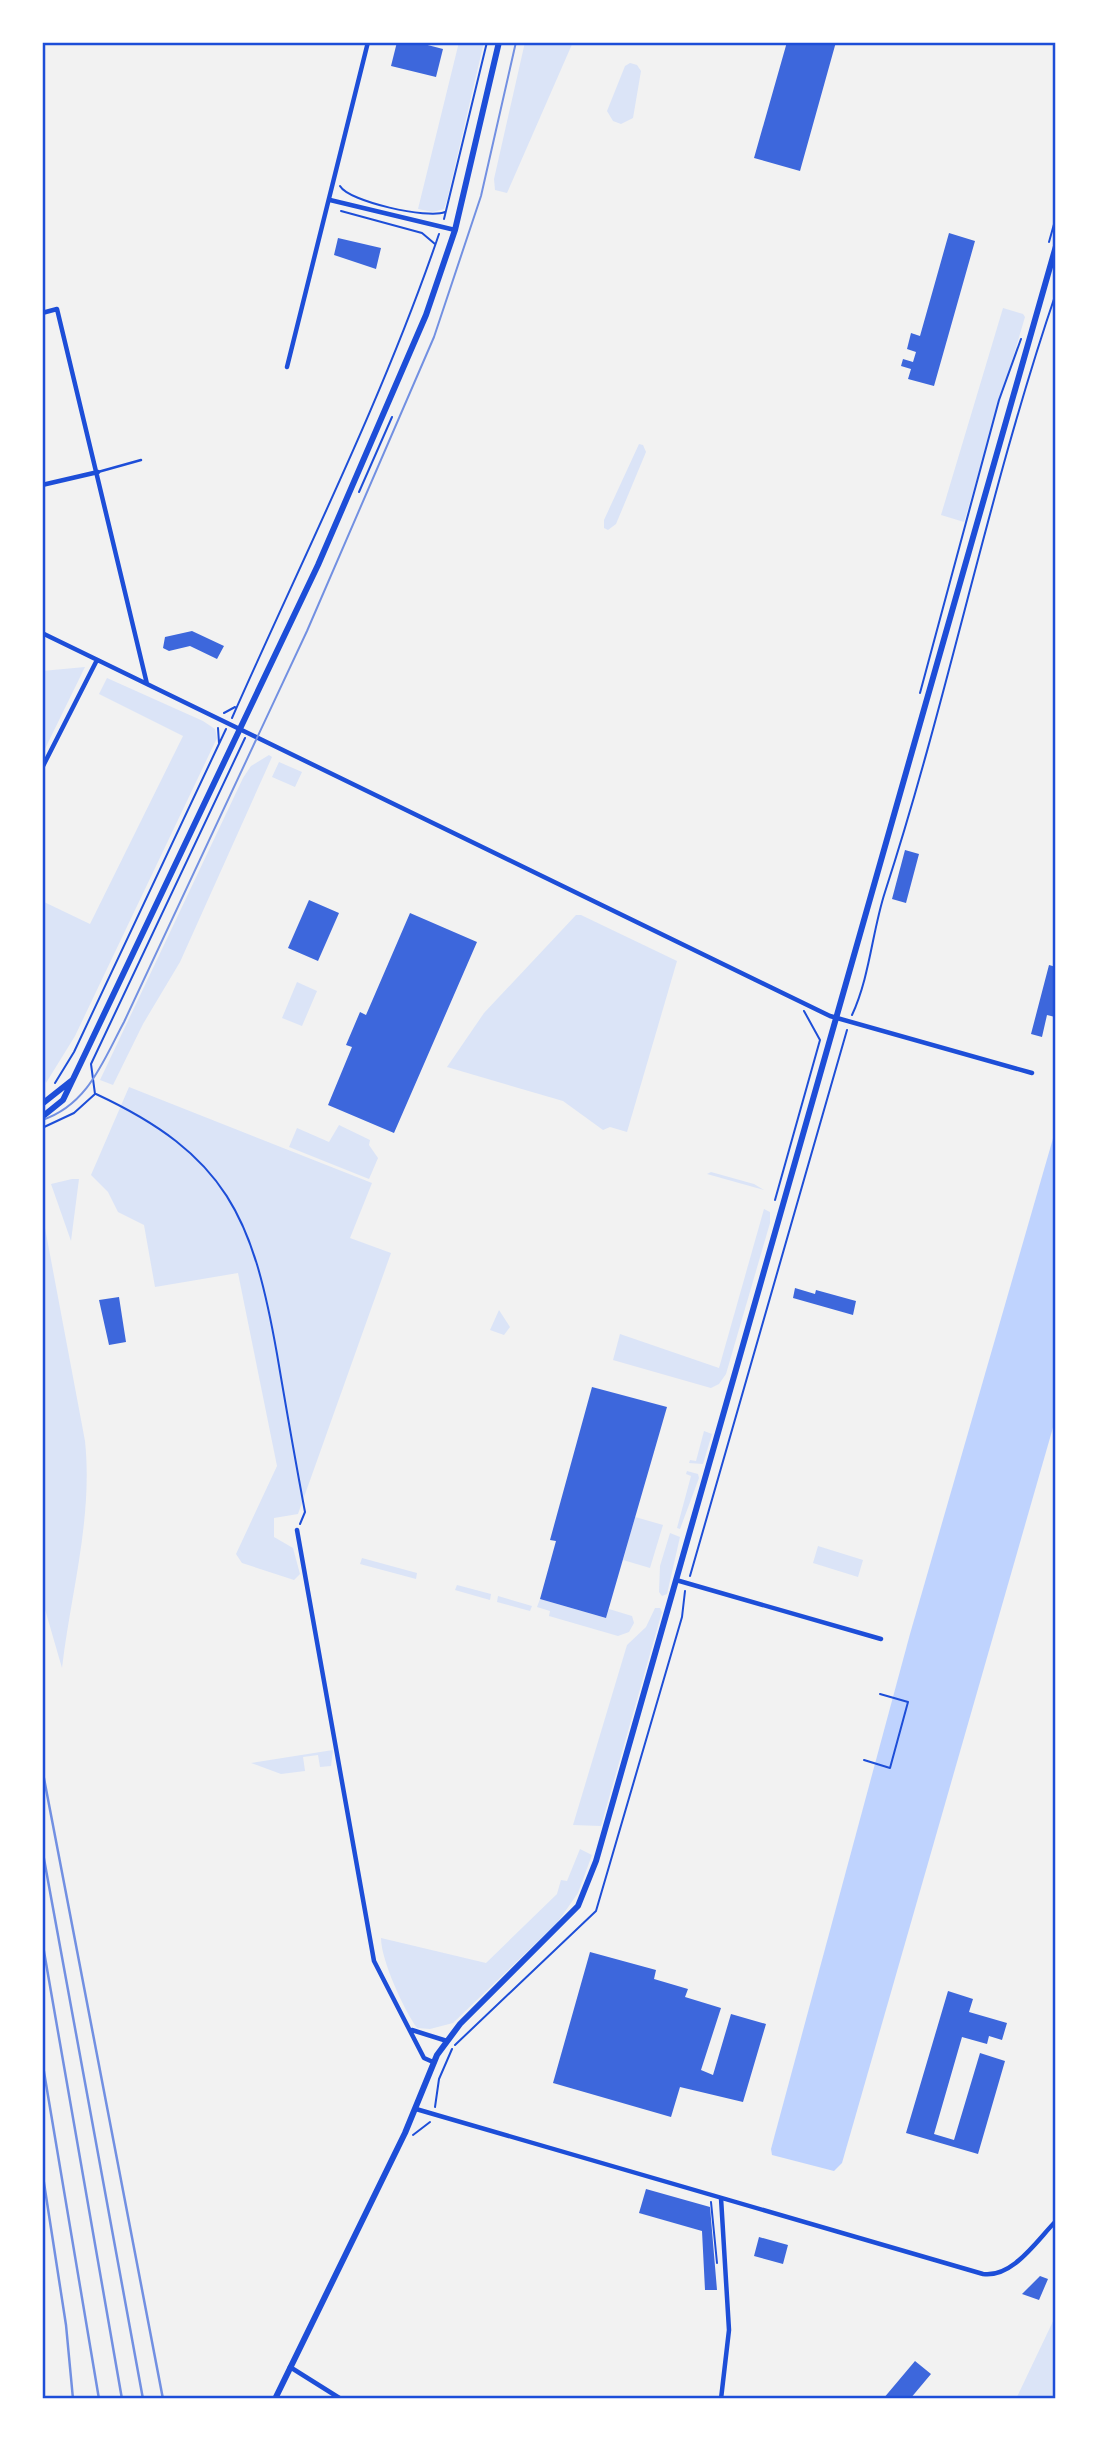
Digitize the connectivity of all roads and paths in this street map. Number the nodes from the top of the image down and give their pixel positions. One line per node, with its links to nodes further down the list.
1 (368, 42): 4 (street)
2 (487, 42): 4 (path)
3 (499, 42): 6 (main road)
4 (335, 183): 5 (street)
5 (330, 200): 6 (street); 8 (path); 12 (street)
6 (455, 230): 23 (main road)
7 (437, 240): 8 (path)
8 (436, 245): 19 (path)
9 (1056, 246): 30 (main road)
10 (1056, 293): 29 (path)
11 (42, 313): 14 (street)
12 (287, 366)
13 (141, 460): 14 (lane)
14 (98, 472): 15 (street); 18 (street)
15 (42, 485)
16 (42, 633): 17 (street)
17 (97, 660): 18 (street); 27 (street)
18 (147, 684): 23 (street)
19 (238, 703): 20 (path); 21 (path)
20 (234, 712)
21 (224, 713)
22 (217, 727): 25 (path)
23 (239, 729): 28 (street); 34 (main road)
24 (222, 738): 25 (path)
25 (219, 746): 35 (path)
26 (240, 752): 36 (path)
27 (42, 768)
28 (807, 1005): 30 (street); 32 (path)
29 (852, 1016)
30 (837, 1019): 33 (street); 41 (main road)
31 (847, 1029): 42 (path)
32 (820, 1041)
33 (1032, 1073)
34 (71, 1081): 37 (main road); 38 (main road)
35 (50, 1088)
36 (95, 1094): 39 (path); 40 (path)
37 (44, 1102)
38 (42, 1117)
39 (44, 1127)
40 (297, 1530): 46 (street)
41 (676, 1580): 43 (street); 47 (main road)
42 (689, 1580)
43 (881, 1639)
44 (880, 1694): 45 (path)
45 (864, 1760)
46 (411, 2030): 47 (street); 49 (street)
47 (447, 2041): 49 (main road)
48 (452, 2048): 50 (path)
49 (433, 2062): 51 (main road)
50 (437, 2100)
51 (416, 2109): 52 (street); 56 (main road)
52 (710, 2195): 53 (street); 55 (path)
53 (721, 2198): 54 (street); 59 (street)
54 (1056, 2221)
55 (718, 2271)
56 (290, 2367): 57 (main road); 58 (street)
57 (275, 2399)
58 (341, 2399)
59 (721, 2399)

